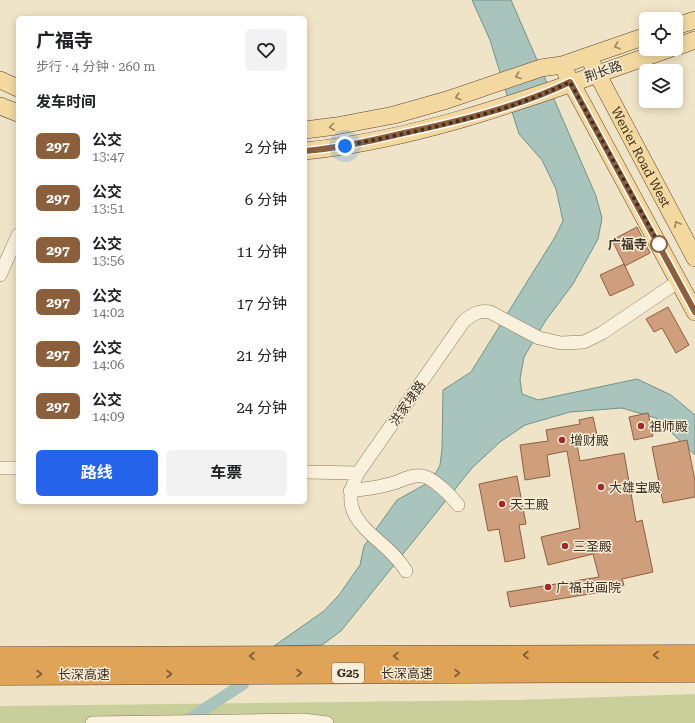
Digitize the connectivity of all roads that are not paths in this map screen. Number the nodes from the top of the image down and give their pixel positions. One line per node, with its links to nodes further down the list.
1 (695, 20): 2 (main road)
2 (683, 24)
3 (639, 38): 6 (main road, 荆长路, one-way to 6)
4 (695, 40): 5 (main road)
5 (683, 44)
6 (588, 56): 8 (main road, 荆长路); 9 (main road, Wen'er Road West)
7 (649, 56): 9 (main road, 荆长路)
8 (562, 64): 11 (main road, Wen'er Road West); 15 (main road, 荆长路, one-way to 15)
9 (597, 74): 11 (main road, 荆长路); 18 (main road, Wen'er Road West, one-way to 9)
10 (0, 80): 12 (main road)
11 (570, 82): 16 (main road, 荆长路); 20 (main road, Wen'er Road West)
12 (16, 87)
13 (0, 106): 14 (main road)
14 (16, 112)
15 (307, 130)
16 (307, 151)
17 (16, 239): 19 (street)
18 (695, 258)
19 (0, 275)
20 (679, 281): 21 (main road, Wen'er Road West); 25 (street, 洪家埭路)
21 (695, 312)
22 (0, 468): 23 (street)
23 (16, 468)
24 (307, 472): 25 (street)
25 (358, 473): 26 (street, 洪家埭路)
26 (350, 491): 27 (street); 28 (street)
27 (455, 501)
28 (403, 566)
29 (695, 655): 30 (highway, 长深高速 / G25, one-way to 30)
30 (0, 657)
31 (695, 672): 32 (highway, 长深高速 / G25, one-way to 31)
32 (0, 675)
33 (92, 723): 34 (street)
34 (130, 723): 35 (street)
35 (327, 723)

